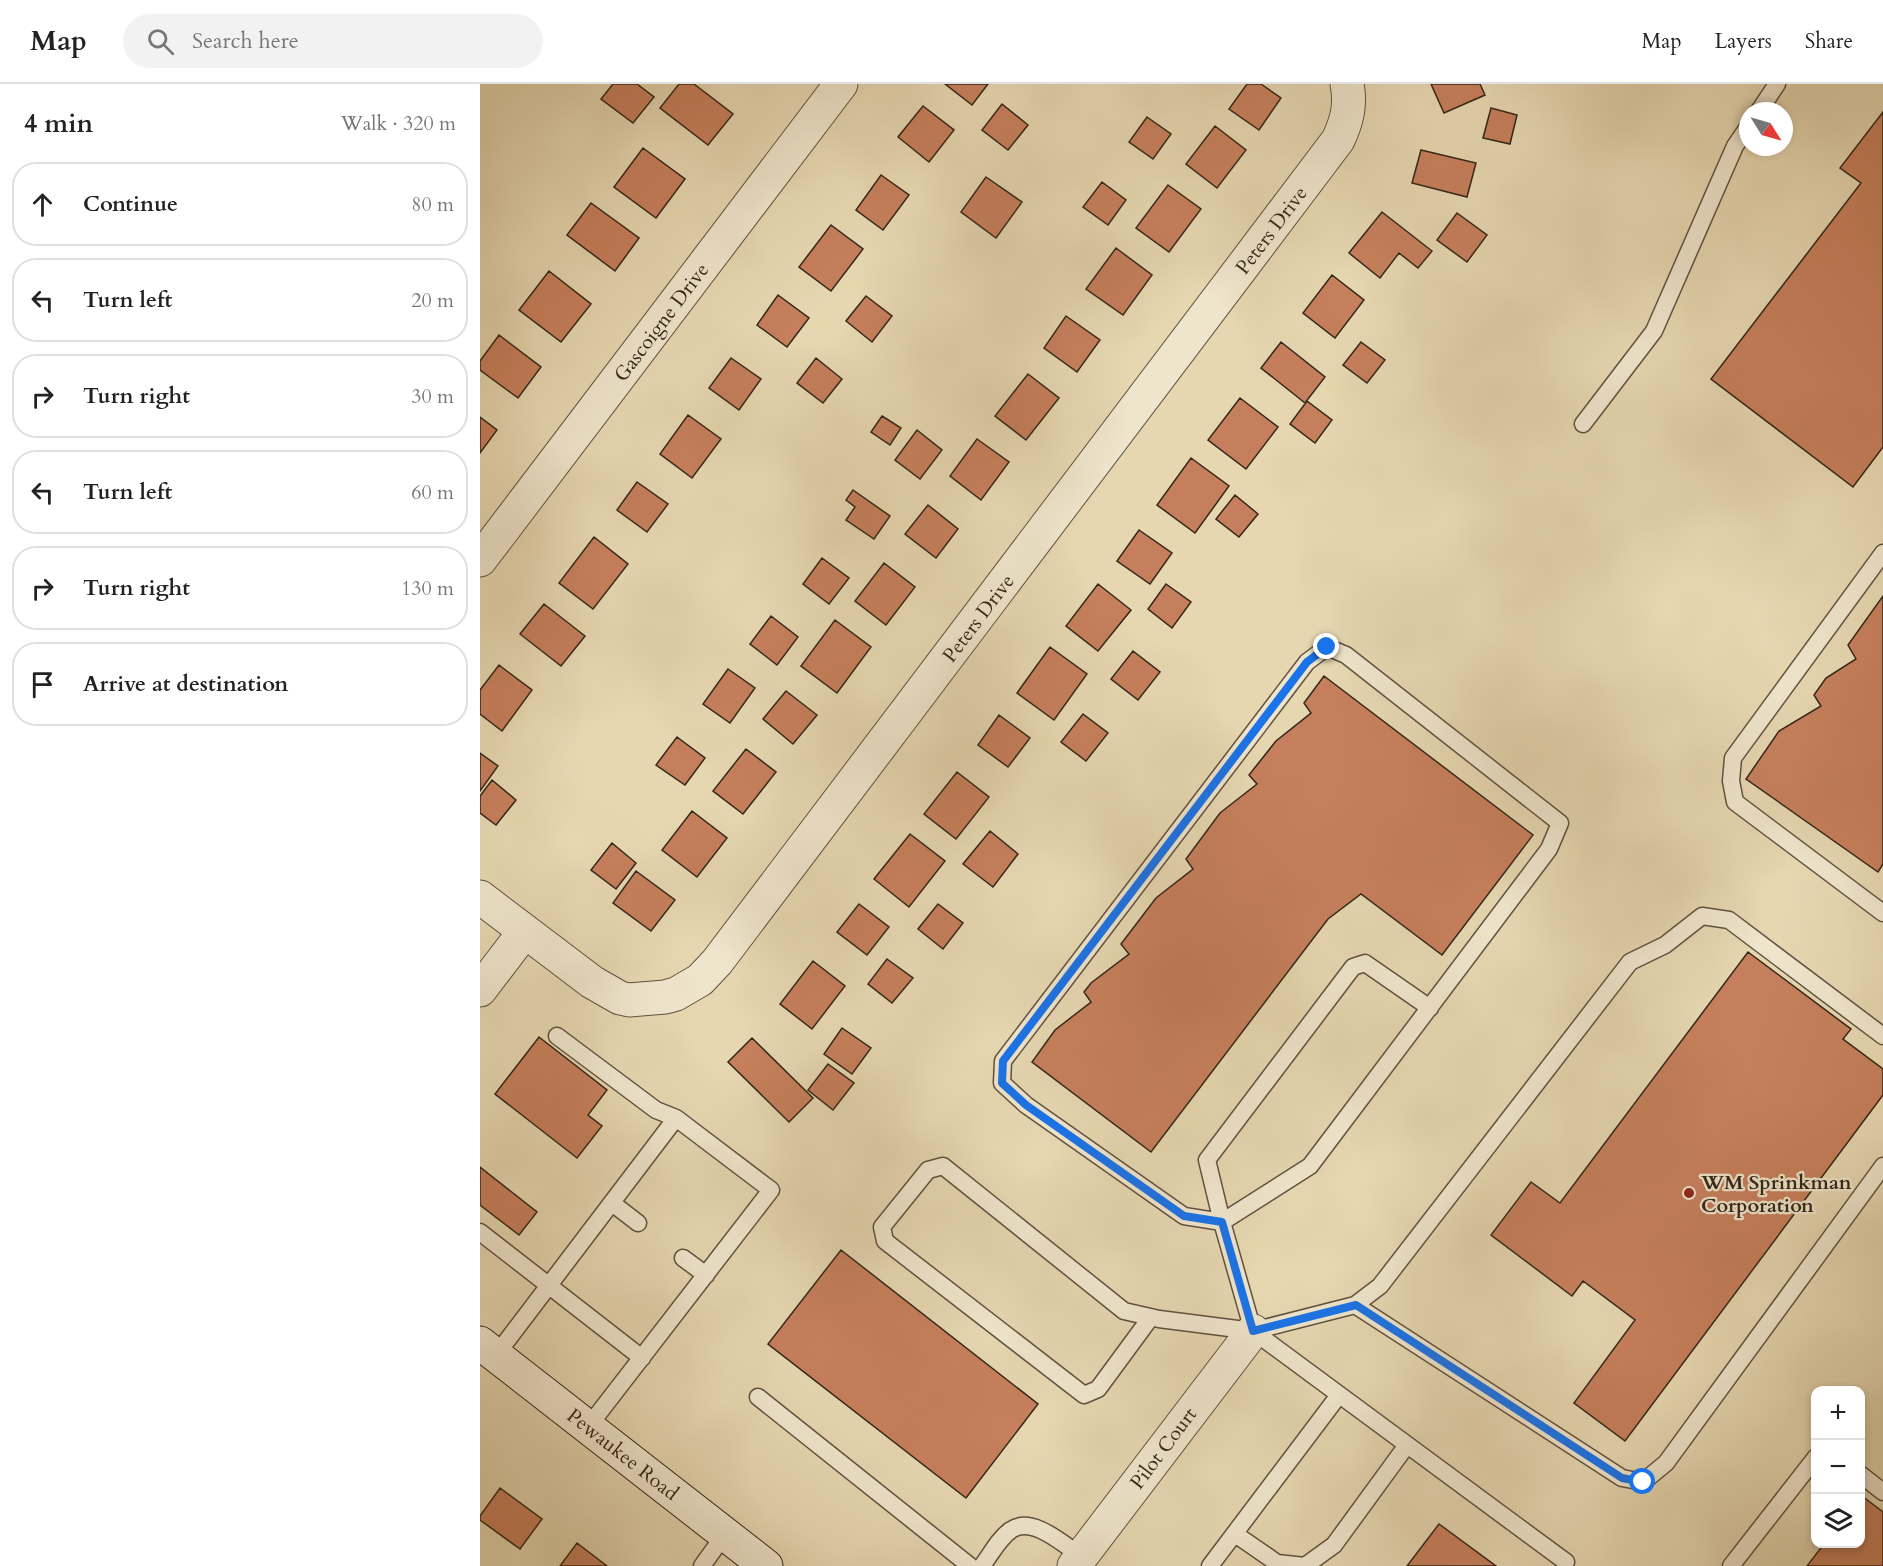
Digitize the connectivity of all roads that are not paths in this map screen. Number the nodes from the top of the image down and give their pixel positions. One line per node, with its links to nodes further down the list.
1 (841, 84): 8 (street, Gascoigne Drive)
2 (1347, 84): 11 (street, Peters Drive)
3 (1777, 84): 4 (lane)
4 (1765, 102)
5 (1739, 140): 6 (lane)
6 (1583, 424)
7 (1883, 553): 10 (lane)
8 (480, 560)
9 (480, 897): 11 (street)
10 (1883, 913)
11 (525, 932): 12 (street)
12 (480, 990)
13 (1430, 1008): 19 (lane); 19 (lane); 19 (lane)
14 (557, 1036): 16 (lane)
15 (1883, 1036): 25 (lane)
16 (676, 1118): 18 (lane); 23 (lane)
17 (1883, 1166): 25 (lane)
18 (612, 1203): 20 (lane); 24 (lane)
19 (1222, 1222): 27 (lane)
20 (639, 1223)
21 (480, 1232): 24 (lane)
22 (684, 1258): 23 (lane)
23 (706, 1275): 29 (lane)
24 (549, 1286): 28 (lane); 29 (lane)
25 (1356, 1305): 27 (lane)
26 (1151, 1317): 26 (lane); 27 (lane)
27 (1253, 1331): 30 (lane); 39 (street, Pilot Court)
28 (488, 1349): 32 (street, Pewaukee Road)
29 (642, 1358): 32 (lane)
30 (1339, 1395): 33 (lane); 38 (lane)
31 (758, 1397): 43 (lane)
32 (588, 1427): 37 (street, Pewaukee Road)
33 (1407, 1445): 38 (lane); 40 (lane)
34 (1811, 1462): 46 (lane)
35 (1865, 1478): 36 (lane)
36 (1883, 1492)
37 (725, 1534): 41 (lane); 42 (street, Pewaukee Road)
38 (1235, 1534): 45 (lane)
39 (1077, 1561): 44 (lane)
40 (1566, 1562)
41 (702, 1566)
42 (766, 1566)
43 (970, 1566)
44 (982, 1566)
45 (1210, 1566)
46 (1731, 1566)

